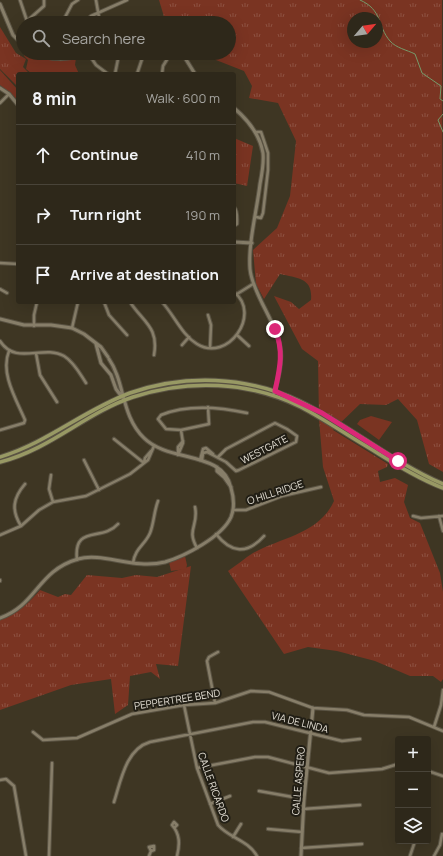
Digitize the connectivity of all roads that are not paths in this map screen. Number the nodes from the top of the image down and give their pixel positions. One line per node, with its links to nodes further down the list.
1 (20, 0): 8 (street)
2 (44, 0): 9 (street)
3 (78, 0): 10 (street)
4 (96, 0): 7 (street)
5 (127, 0): 7 (street)
6 (0, 4): 13 (street)
7 (97, 13): 11 (street); 12 (street)
8 (25, 16)
9 (33, 16)
10 (66, 16)
11 (91, 16)
12 (98, 16)
13 (16, 37)
14 (93, 60): 19 (street)
15 (118, 60): 20 (street)
16 (142, 60): 21 (street)
17 (167, 60): 22 (street)
18 (186, 60): 23 (street)
19 (105, 72)
20 (115, 72)
21 (138, 72)
22 (162, 72)
23 (194, 72)
24 (0, 88): 25 (street)
25 (9, 94): 26 (street); 27 (street)
26 (0, 103)
27 (16, 103)
28 (236, 110): 29 (street)
29 (255, 132): 31 (street); 31 (street)
30 (236, 210): 32 (street)
31 (256, 217): 34 (street)
32 (236, 225)
33 (236, 242): 34 (street)
34 (252, 243): 37 (street)
35 (0, 263): 36 (street)
36 (16, 264)
37 (253, 284): 39 (street); 63 (street)
38 (0, 289): 40 (street)
39 (236, 292)
40 (7, 294)
41 (236, 295): 52 (street)
42 (37, 304): 49 (street)
43 (78, 304): 50 (street)
44 (105, 304): 51 (street)
45 (132, 304): 61 (street)
46 (164, 304): 53 (street)
47 (208, 315): 58 (street)
48 (0, 319): 49 (street)
49 (34, 326): 50 (street)
50 (72, 328): 55 (street)
51 (127, 335)
52 (237, 335): 57 (street); 58 (street)
53 (189, 337): 56 (street); 58 (street)
54 (0, 341): 59 (street)
55 (96, 344): 65 (street); 65 (street)
56 (182, 345)
57 (248, 346)
58 (210, 348)
59 (9, 351): 60 (street); 70 (street)
60 (36, 353): 62 (street); 67 (street)
61 (154, 355)
62 (86, 383)
63 (275, 391): 64 (street); 65 (main road); 83 (main road)
64 (273, 396): 66 (main road); 85 (main road)
65 (122, 397): 66 (street); 75 (main road)
66 (124, 401): 73 (street); 79 (main road)
67 (57, 402)
68 (208, 407): 69 (street); 71 (street); 71 (street)
69 (247, 413)
70 (0, 430)
71 (181, 430): 74 (street)
72 (114, 439): 80 (street)
73 (154, 446): 74 (street); 80 (street)
74 (178, 455): 78 (street)
75 (0, 457)
76 (218, 457): 76 (street, WESTGATE); 78 (street, WESTGATE)
77 (84, 460): 86 (street)
78 (201, 460): 90 (street)
79 (0, 462)
80 (144, 463): 86 (street)
81 (51, 475): 88 (street)
82 (25, 484): 95 (street)
83 (443, 484)
84 (321, 486): 90 (street, O HILL RIDGE)
85 (443, 488)
86 (98, 490): 88 (street)
87 (158, 501): 102 (street)
88 (53, 502): 95 (street)
89 (195, 507): 100 (street)
90 (233, 510): 97 (street)
91 (414, 516): 92 (street)
92 (439, 516): 93 (street); 96 (street)
93 (443, 516)
94 (118, 524): 101 (street)
95 (21, 526): 98 (street)
96 (443, 531)
97 (216, 534): 99 (street); 100 (street)
98 (0, 535)
99 (264, 536)
100 (197, 548): 102 (street)
101 (77, 560): 102 (street); 103 (street)
102 (133, 563)
103 (0, 618)
104 (218, 652): 106 (street)
105 (443, 690): 109 (street)
106 (215, 703): 107 (street, PEPPERTREE BEND); 108 (street, PEPPERTREE BEND)
107 (184, 705): 111 (street, PEPPERTREE BEND); 113 (street, CALLE RICARDO)
108 (313, 708): 109 (street, PEPPERTREE BEND); 112 (street, CALLE ASPERO)
109 (434, 727): 110 (street, PEPPERTREE BEND)
110 (443, 731)
111 (33, 732)
112 (310, 733): 113 (street, VIA DE LINDA); 114 (street, VIA DE LINDA); 118 (street, CALLE ASPERO)
113 (188, 734): 117 (street, CALLE RICARDO); 125 (street, VIA DE LINDA)
114 (360, 740)
115 (52, 764): 140 (street)
116 (395, 765): 118 (street)
117 (197, 768): 118 (street); 126 (street, CALLE RICARDO)
118 (307, 769): 124 (street, CALLE ASPERO)
119 (431, 772): 120 (street)
120 (443, 776)
121 (0, 780): 139 (street)
122 (258, 791): 124 (street)
123 (230, 796): 126 (street)
124 (304, 799): 128 (street, CALLE ASPERO)
125 (114, 802)
126 (210, 804): 134 (street, CALLE RICARDO)
127 (360, 805): 128 (street)
128 (303, 809): 132 (street, CALLE ASPERO)
129 (241, 824): 134 (street)
130 (176, 827): 142 (street)
131 (268, 829): 132 (street)
132 (302, 832): 137 (street, CALLE ASPERO)
133 (442, 834): 146 (street)
134 (233, 837): 143 (street, CALLE RICARDO)
135 (362, 844): 137 (street)
136 (414, 844): 145 (street)
137 (301, 848): 144 (street, CALLE ASPERO)
138 (151, 851): 141 (street)
139 (26, 856)
140 (49, 856)
141 (150, 856)
142 (177, 856)
143 (258, 856)
144 (301, 856)
145 (410, 856)
146 (434, 856)

